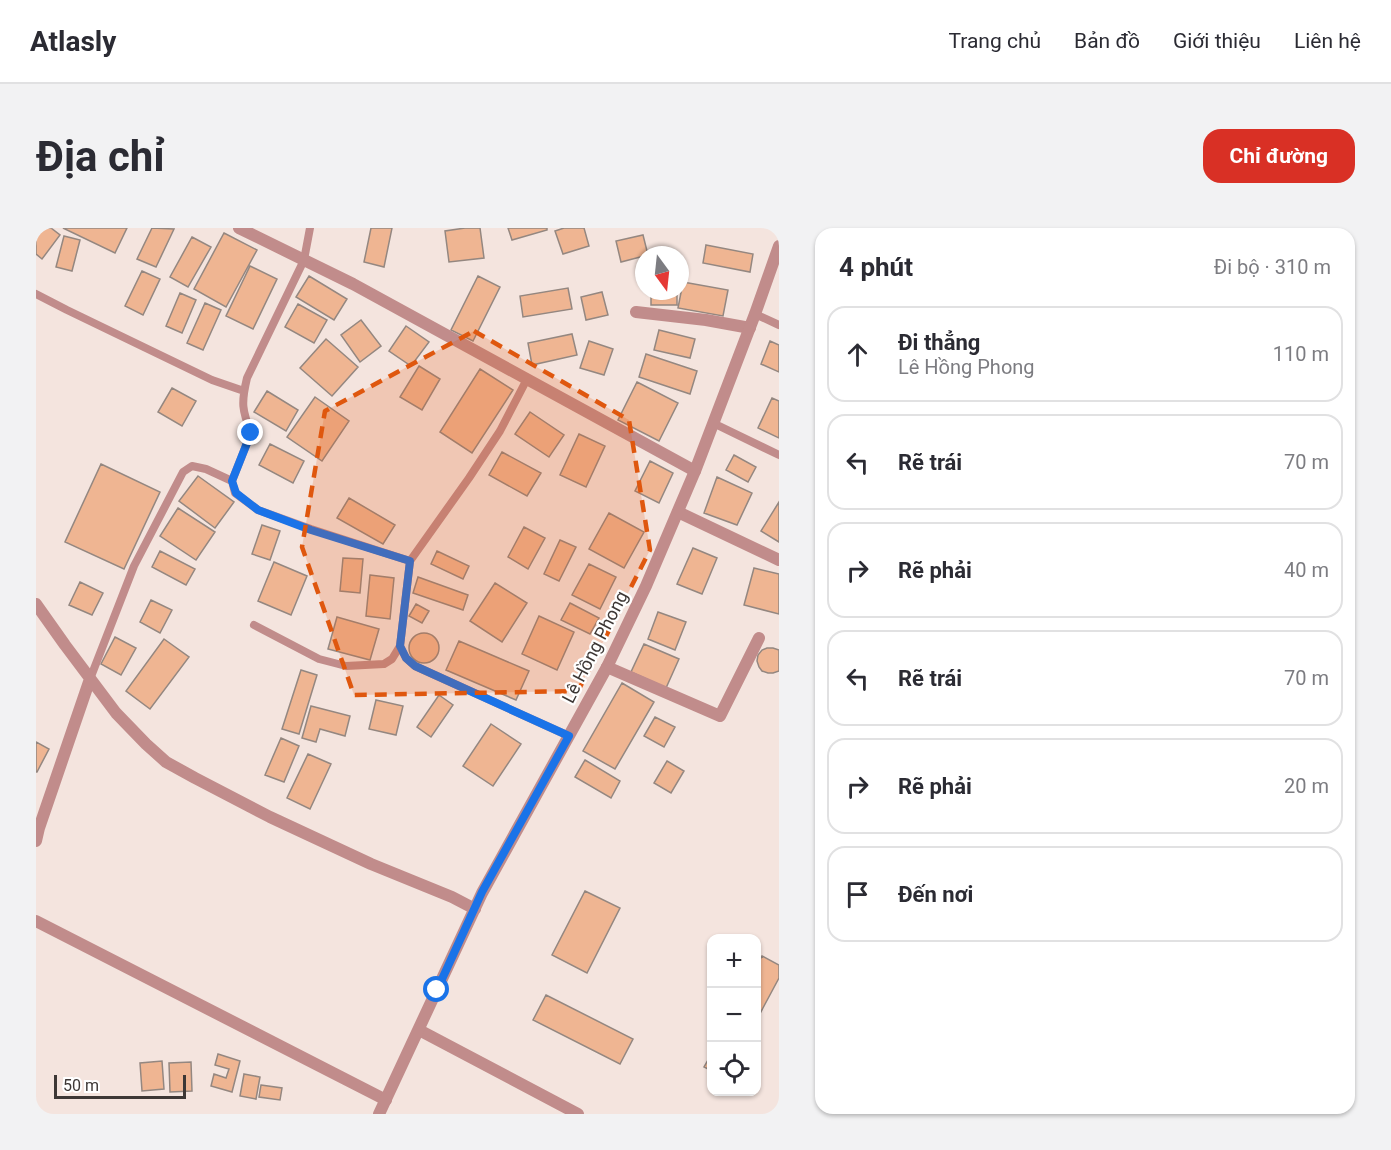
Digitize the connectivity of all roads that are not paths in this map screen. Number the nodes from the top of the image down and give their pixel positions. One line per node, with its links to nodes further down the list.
1 (239, 228): 4 (street)
2 (310, 228): 4 (lane)
3 (779, 246): 7 (street, Lê Hồng Phong)
4 (304, 260): 10 (street); 11 (lane)
5 (36, 294): 11 (lane)
6 (636, 312): 9 (street)
7 (755, 314): 8 (lane); 9 (street, Lê Hồng Phong)
8 (779, 325)
9 (750, 328): 12 (street, Lê Hồng Phong)
10 (527, 379): 14 (street); 18 (lane)
11 (244, 391): 15 (lane)
12 (713, 423): 13 (lane); 14 (street, Lê Hồng Phong)
13 (779, 455)
14 (695, 471): 16 (street, Lê Hồng Phong)
15 (232, 481): 18 (lane); 24 (lane)
16 (678, 512): 17 (street); 23 (street, Lê Hồng Phong)
17 (779, 560)
18 (410, 561): 22 (lane)
19 (36, 604): 24 (street)
20 (254, 625): 22 (lane)
21 (759, 638): 23 (street)
22 (400, 646): 25 (lane)
23 (607, 667): 25 (street, Lê Hồng Phong)
24 (90, 680): 26 (street); 27 (street)
25 (569, 736): 27 (street, Lê Hồng Phong)
26 (36, 840)
27 (474, 909): 29 (street, Lê Hồng Phong)
28 (36, 921): 30 (street)
29 (418, 1030): 30 (street, Lê Hồng Phong); 32 (street)
30 (386, 1100): 31 (street, Lê Hồng Phong)
31 (379, 1114)
32 (578, 1114)

